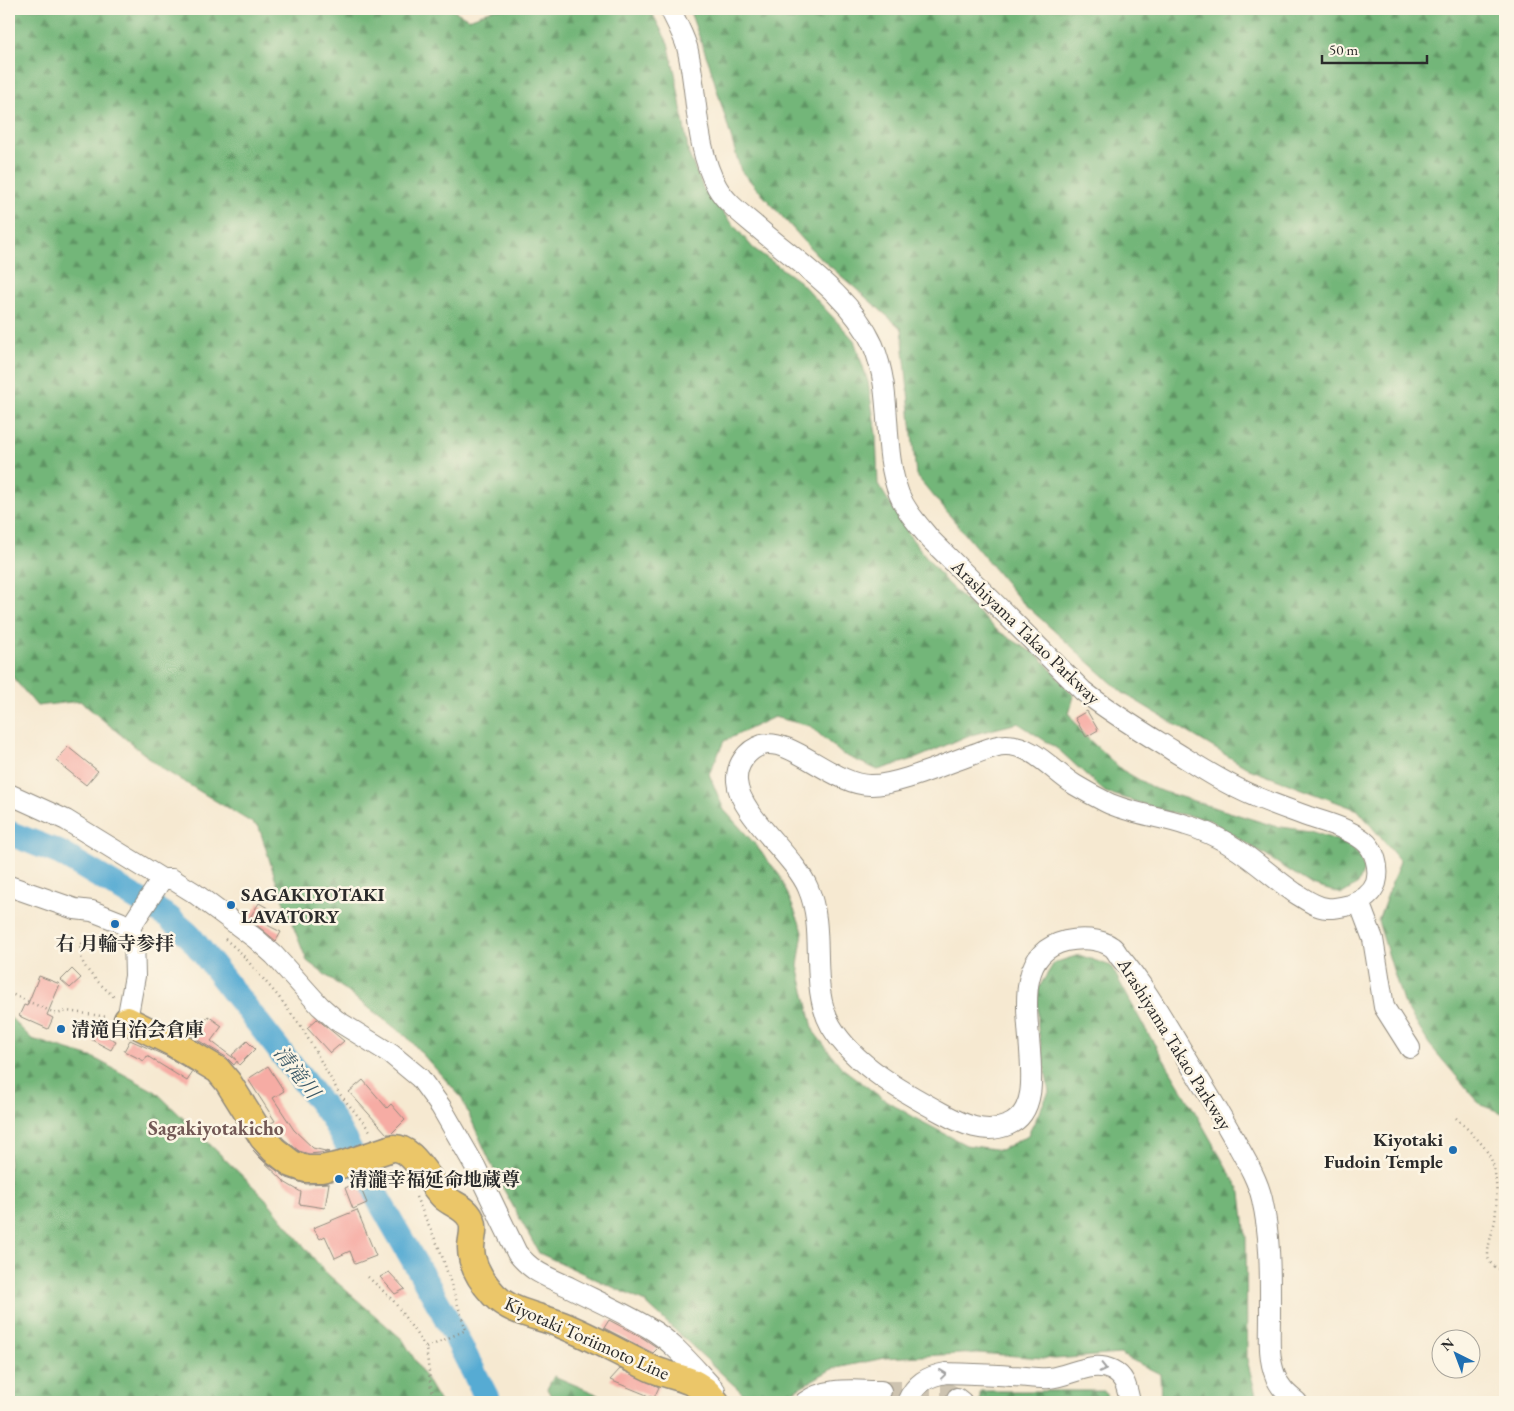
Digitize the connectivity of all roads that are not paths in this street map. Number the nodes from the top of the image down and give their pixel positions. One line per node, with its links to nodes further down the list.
1 (670, 9): 5 (street, Arashiyama Takao Parkway)
2 (9, 794): 3 (street)
3 (161, 881): 6 (street); 11 (street)
4 (9, 886): 6 (street)
5 (1359, 902): 8 (street); 15 (street, Arashiyama Takao Parkway)
6 (130, 927): 7 (street)
7 (128, 1016): 10 (main road, Kiyotaki Toriimoto Line, bridge)
8 (1410, 1048)
9 (881, 1391): 12 (street)
10 (716, 1402)
11 (723, 1402)
12 (805, 1402)
13 (908, 1402): 14 (street, one-way to 14)
14 (1130, 1402)
15 (1297, 1402)

